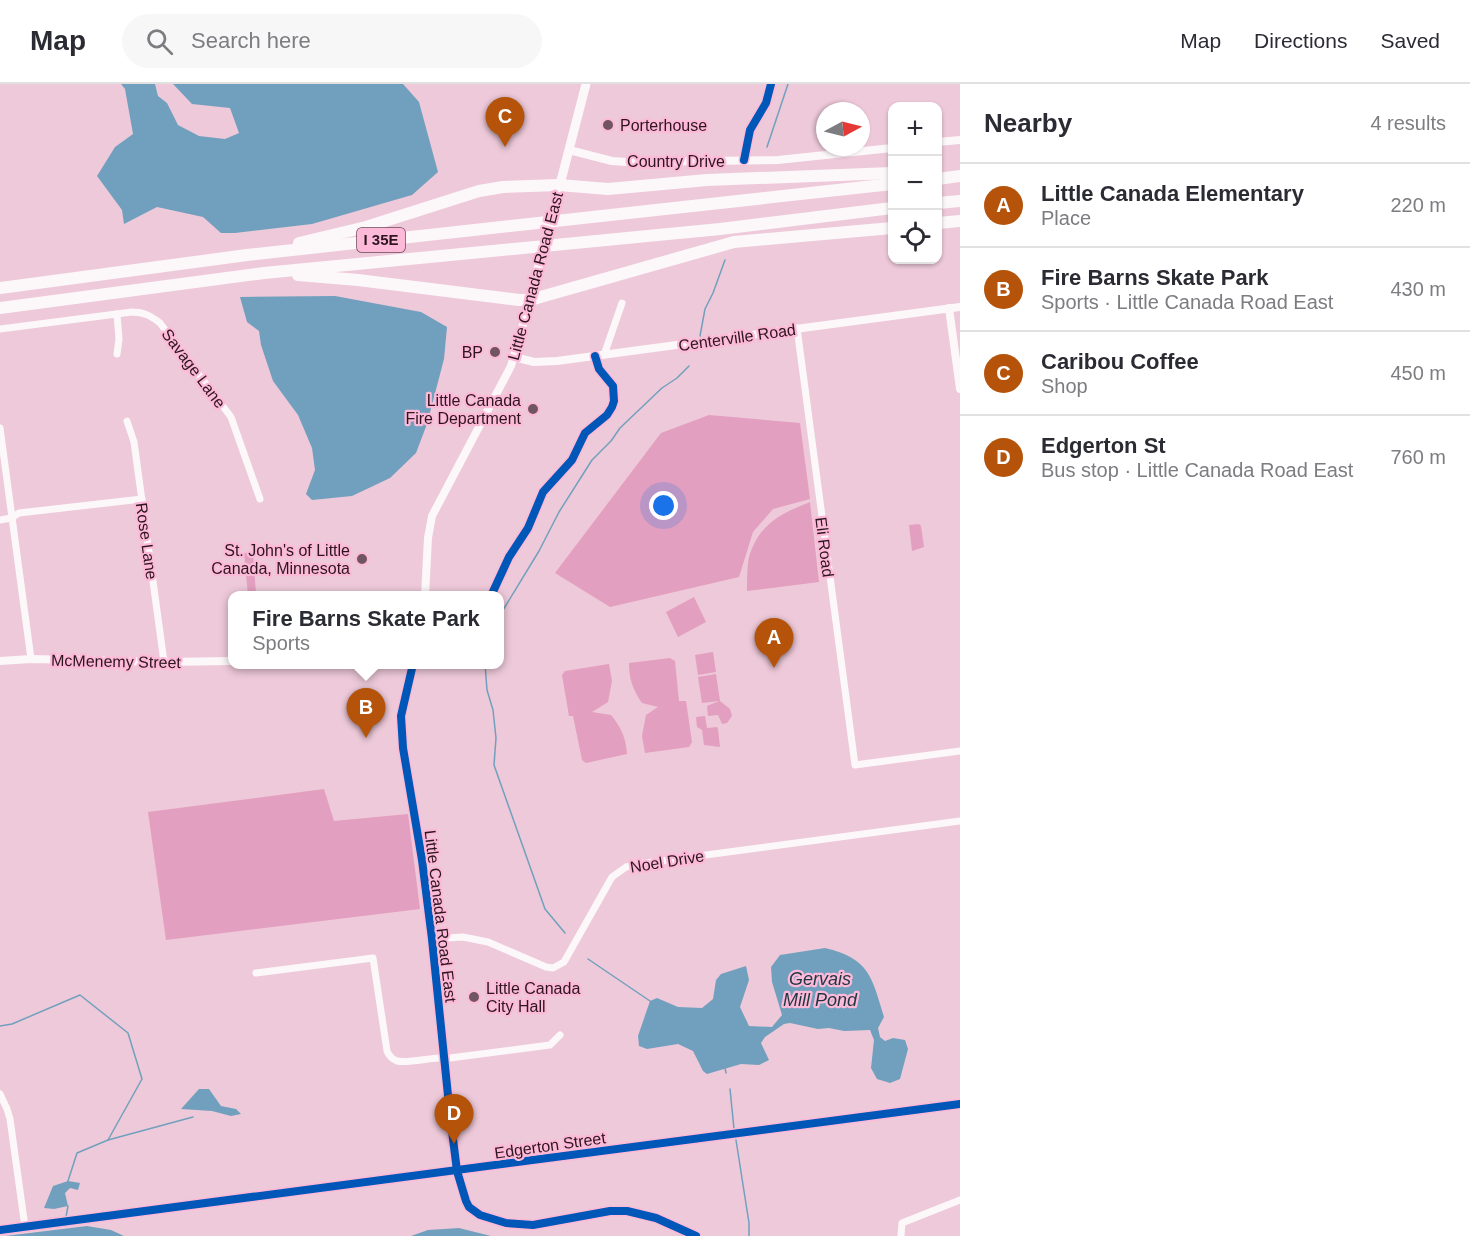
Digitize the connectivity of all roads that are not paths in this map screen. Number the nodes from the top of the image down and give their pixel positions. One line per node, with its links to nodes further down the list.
1 (586, 84): 5 (main road, Little Canada Road East)
2 (960, 140): 3 (street)
3 (942, 142)
4 (888, 148): 5 (street, Country Drive)
5 (569, 150): 8 (main road, Little Canada Road East)
6 (888, 173): 8 (highway)
7 (888, 184): 17 (highway, I 35E)
8 (559, 185): 17 (highway); 20 (main road, Little Canada Road East)
9 (960, 201): 10 (highway)
10 (942, 203)
11 (960, 207): 12 (highway)
12 (942, 208)
13 (888, 210): 18 (highway, I 35E)
14 (960, 221): 15 (highway)
15 (942, 223)
16 (888, 228): 20 (highway)
17 (247, 255): 19 (highway, I 35E)
18 (264, 273): 20 (highway); 23 (highway, I 35E)
19 (0, 288)
20 (530, 300): 30 (street, Little Canada Road East)
21 (622, 303): 29 (street)
22 (960, 307): 24 (street, Centerville Road)
23 (0, 308)
24 (949, 308): 26 (street, Centerville Road); 31 (street)
25 (117, 314): 27 (street, Savage Lane); 28 (street); 35 (street, Savage Lane)
26 (797, 328): 29 (street, Centerville Road); 44 (street, Eli Road)
27 (0, 329)
28 (117, 354)
29 (604, 355): 30 (street, Centerville Road)
30 (514, 357): 38 (street, Little Canada Road East)
31 (960, 389)
32 (127, 421): 34 (street, Rose Lane)
33 (0, 428): 36 (street)
34 (142, 499): 36 (street); 42 (street, Rose Lane)
35 (260, 499)
36 (11, 518): 37 (street); 39 (street)
37 (0, 520)
38 (425, 591)
39 (31, 659): 40 (street, McMenemy Street); 42 (street, McMenemy Street)
40 (0, 661)
41 (228, 661): 42 (street, McMenemy Street)
42 (164, 662)
43 (412, 669): 46 (street, Little Canada Road East)
44 (960, 751)
45 (960, 821): 46 (street, Noel Drive)
46 (432, 939): 49 (street, Little Canada Road East)
47 (256, 973): 49 (street)
48 (560, 1035): 49 (street)
49 (443, 1057): 52 (street, Little Canada Road East)
50 (0, 1094): 54 (street)
51 (960, 1104): 52 (street, Edgerton Street)
52 (457, 1171): 54 (street, Edgerton Street); 56 (street, Little Canada Road East)
53 (960, 1200): 57 (street)
54 (25, 1227): 55 (street, Edgerton Street)
55 (0, 1230)
56 (696, 1236)
57 (901, 1236)

